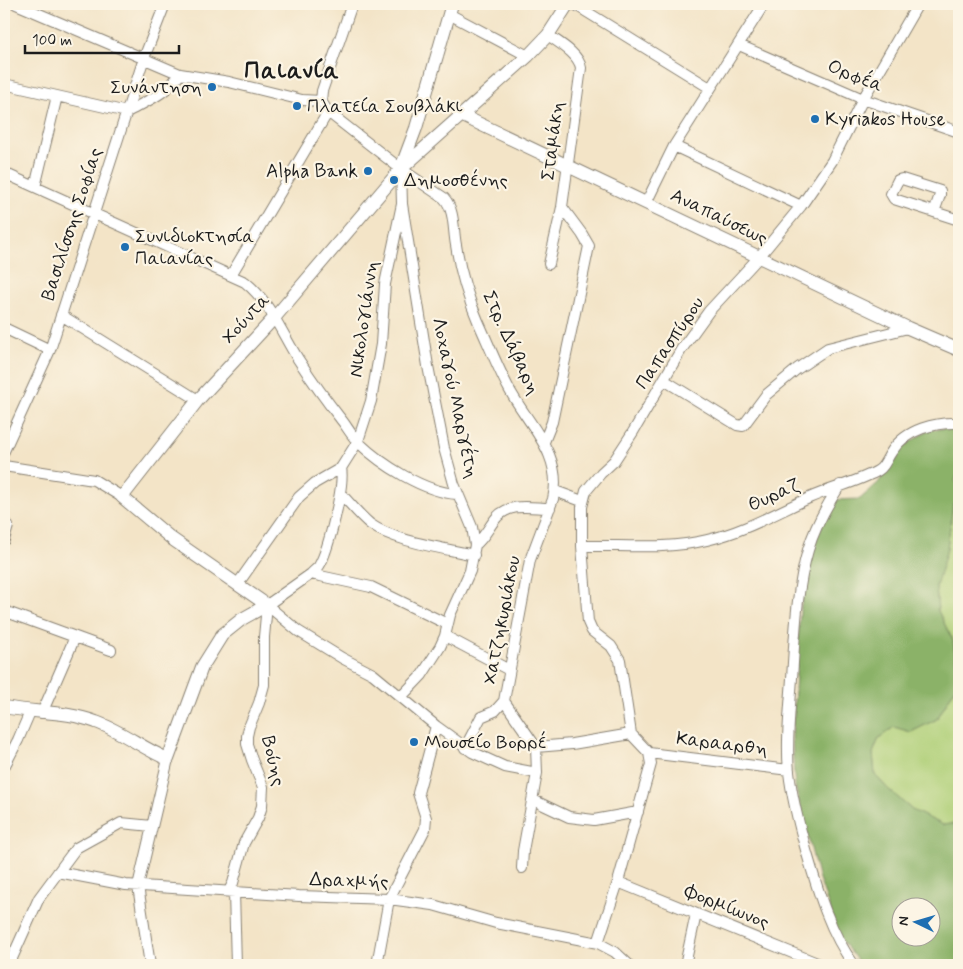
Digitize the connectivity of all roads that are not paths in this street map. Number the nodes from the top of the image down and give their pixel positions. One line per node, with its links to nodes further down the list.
1 (16, 4): 12 (street)
2 (165, 4): 12 (street, Βασιλίσσης Σοφίας)
3 (352, 4): 18 (street)
4 (568, 4): 9 (street)
5 (574, 4): 15 (street)
6 (764, 4): 10 (street)
7 (918, 4): 17 (street, Παπασπύρου)
8 (451, 9): 11 (street); 25 (street)
9 (548, 35): 11 (street); 24 (street, Σταμάκη)
10 (739, 45): 15 (street); 17 (street, Ορφέα)
11 (528, 56): 21 (street)
12 (144, 58): 13 (street); 19 (street, Βασιλίσσης Σοφίας)
13 (180, 74): 18 (street); 19 (street)
14 (4, 84): 16 (street)
15 (710, 88): 23 (street)
16 (57, 96): 19 (street); 27 (street)
17 (863, 99): 22 (street, Ορφέα); 30 (street, Παπασπύρου)
18 (321, 101): 20 (street, Στρ. Δάβαρη)
19 (127, 112): 33 (street, Βασιλίσσης Σοφίας)
20 (328, 112): 25 (street, Στρ. Δάβαρη); 37 (street)
21 (463, 116): 24 (street, Αναπαύσεως); 25 (street)
22 (959, 132)
23 (674, 146): 28 (street); 30 (street)
24 (567, 164): 28 (street, Αναπαύσεως); 31 (street, Σταμάκη)
25 (400, 169): 29 (street, Νικολογιάννη); 39 (street, Χούντα); 48 (street, Στρ. Δάβαρη)
26 (4, 173): 27 (street)
27 (35, 187): 33 (street)
28 (646, 203): 35 (street, Αναπαύσεως)
29 (402, 204): 47 (street, Νικολογιάννη); 55 (street, Λοχαγού Μαργέτη)
30 (801, 206): 35 (street, Παπασπύρου)
31 (562, 207): 36 (street, Σταμάκη); 48 (street)
32 (934, 212): 32 (street); 34 (street)
33 (94, 213): 37 (street); 38 (street, Βασιλίσσης Σοφίας)
34 (959, 220)
35 (759, 257): 41 (street, Αναπαύσεως); 44 (street, Παπασπύρου)
36 (549, 264)
37 (231, 275): 39 (street)
38 (61, 315): 42 (street, Βασιλίσσης Σοφίας); 45 (street)
39 (275, 317): 45 (street, Χούντα); 47 (street)
40 (4, 328): 42 (street)
41 (908, 328): 43 (street, Αναπαύσεως); 44 (street)
42 (50, 350): 49 (street, Βασιλίσσης Σοφίας)
43 (959, 350)
44 (664, 380): 57 (street, Παπασπύρου)
45 (198, 400): 56 (street, Χούντα)
46 (959, 423): 52 (street, Θυραζ)
47 (358, 441): 51 (street, Νικολογιάννη); 55 (street)
48 (544, 442): 53 (street, Στρ. Δάβαρη)
49 (4, 451)
50 (4, 466): 56 (street)
51 (341, 468): 54 (street, Νικολογιάννη); 64 (street, Νικολογιάννη)
52 (840, 485): 61 (street, Θυραζ); 83 (street)
53 (555, 491): 57 (street); 58 (street, Χατζηκυριάκου)
54 (340, 493): 62 (street); 63 (street, Νικολογιάννη)
55 (457, 494): 62 (street, Λοχαγού Μαργέτη)
56 (122, 497): 64 (street)
57 (582, 501): 61 (street)
58 (550, 508): 62 (street); 71 (street, Χατζηκυριάκου)
59 (4, 519): 60 (street)
60 (4, 540)
61 (582, 546): 77 (street)
62 (475, 550): 67 (street, Λοχαγού Μαργέτη)
63 (310, 574): 65 (street, Νικολογιάννη); 67 (street)
64 (237, 585): 65 (street)
65 (267, 604): 72 (street); 81 (street); 92 (street, Βούης)
66 (4, 611): 69 (street)
67 (448, 624): 68 (street, Λοχαγού Μαργέτη)
68 (445, 636): 71 (street); 72 (street, Λοχαγού Μαργέτη)
69 (75, 637): 70 (street); 75 (street)
70 (111, 650)
71 (510, 670): 73 (street, Χατζηκυριάκου)
72 (402, 697): 76 (street)
73 (504, 701): 78 (street, Χατζηκυριάκου); 79 (street)
74 (4, 707): 75 (street)
75 (36, 712): 81 (street); 82 (street)
76 (436, 726): 79 (street); 93 (street)
77 (630, 734): 78 (street); 80 (street)
78 (536, 747): 84 (street)
79 (465, 748): 84 (street)
80 (649, 753): 83 (street, Καρααρθη); 86 (street)
81 (168, 760): 87 (street)
82 (4, 767)
83 (789, 770): 103 (street)
84 (536, 773): 85 (street)
85 (533, 800): 86 (street); 88 (street)
86 (638, 812): 90 (street)
87 (152, 826): 89 (street); 91 (street)
88 (522, 868)
89 (58, 872): 91 (street, Δραχμής); 96 (street)
90 (618, 882): 94 (street, Φορμίωνος); 95 (street)
91 (138, 886): 92 (street, Δραχμής); 97 (street)
92 (232, 892): 93 (street, Δραχμής); 98 (street, Βούης)
93 (389, 899): 95 (street, Δραχμής); 99 (street)
94 (696, 914): 101 (street); 102 (street, Φορμίωνος)
95 (598, 942): 100 (street, Δραχμής)
96 (8, 965)
97 (150, 965)
98 (236, 965)
99 (378, 965)
100 (629, 965)
101 (685, 965)
102 (822, 965)
103 (854, 965)

